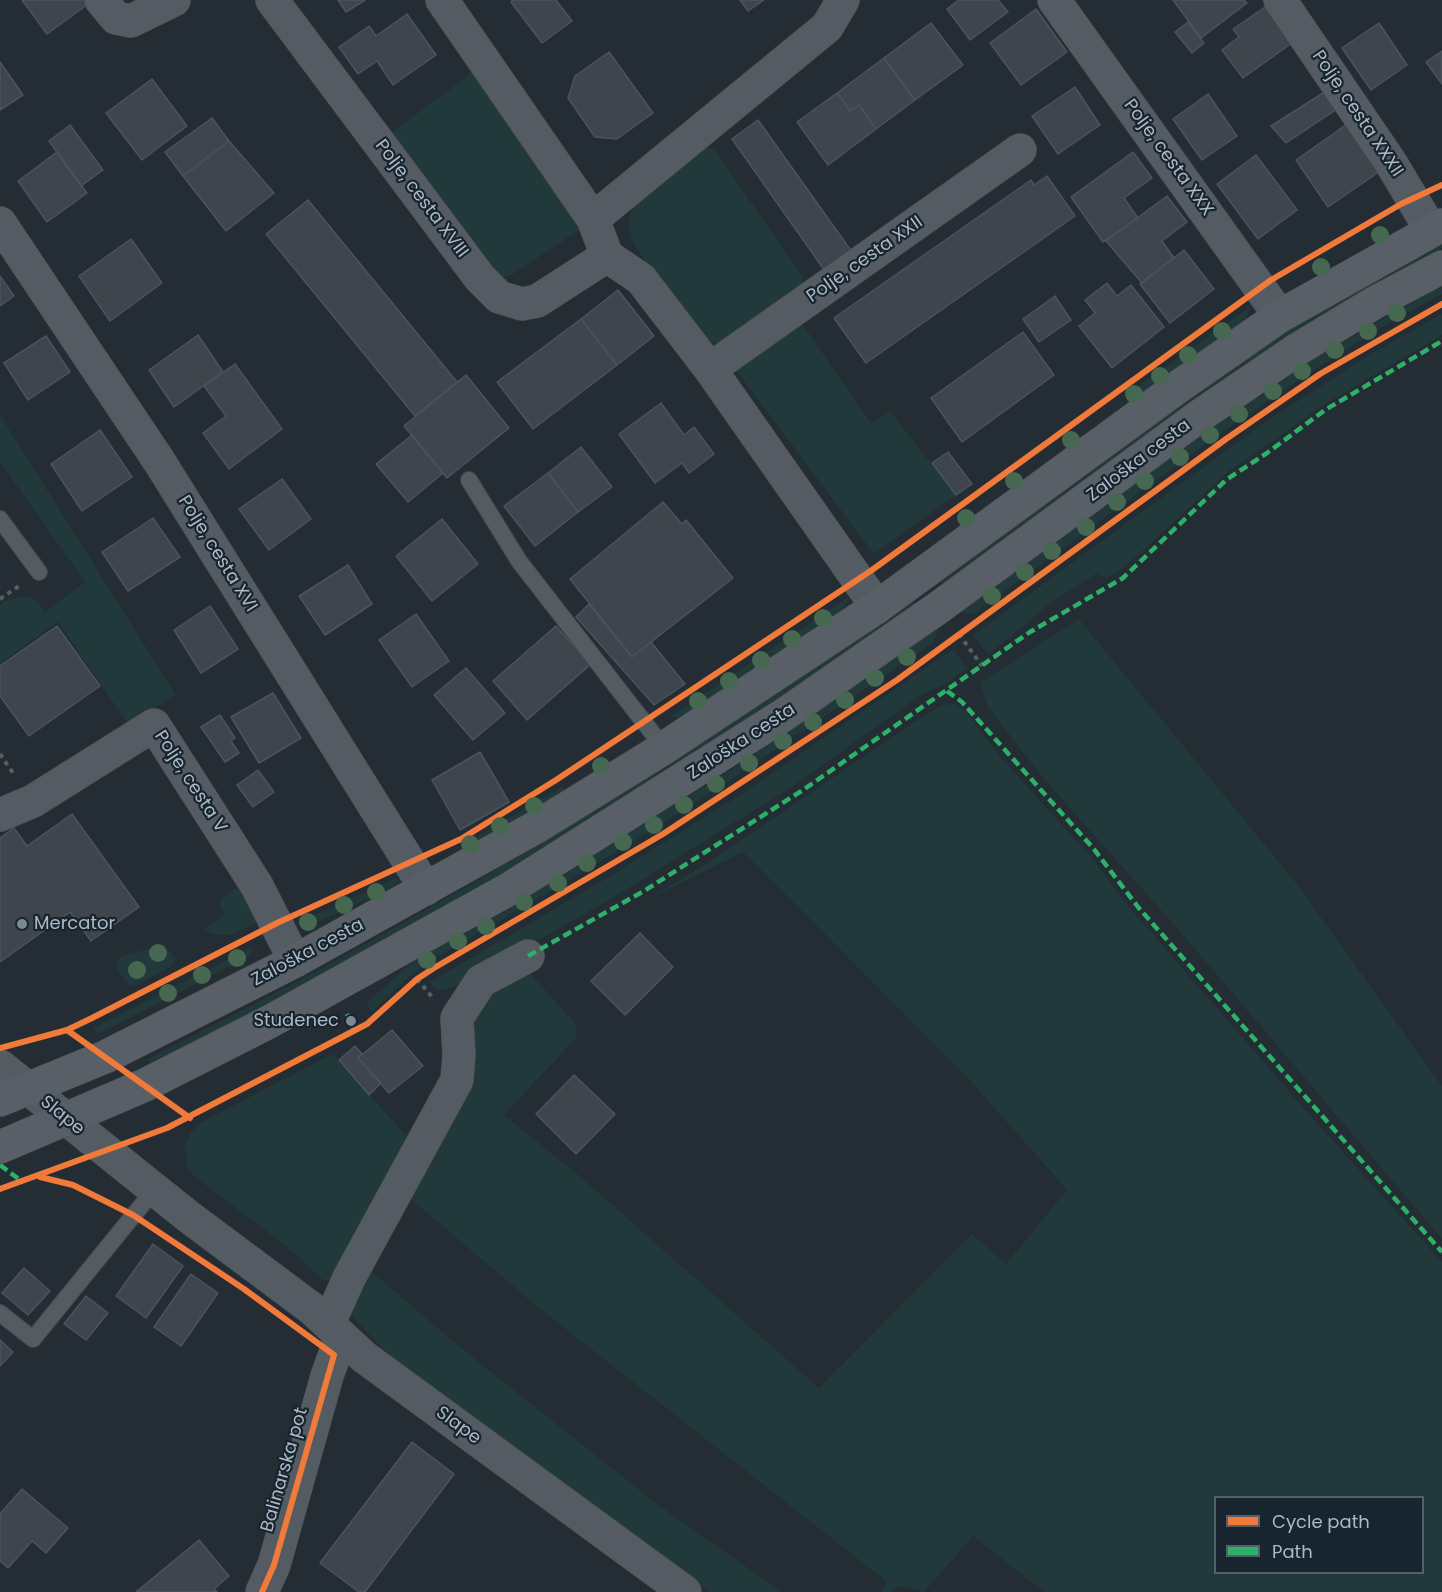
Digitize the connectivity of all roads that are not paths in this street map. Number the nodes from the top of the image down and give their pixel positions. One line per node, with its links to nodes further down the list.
1 (101, 0): 2 (street)
2 (174, 0)
3 (272, 0): 12 (street, Polje, cesta XVIII)
4 (442, 0): 9 (street)
5 (843, 0): 9 (street)
6 (1054, 0): 14 (street, Polje, cesta XXX)
7 (1281, 0): 11 (street, Polje, cesta XXXII)
8 (1020, 150): 15 (street, Polje, cesta XXII)
9 (593, 219): 12 (street)
10 (0, 223): 22 (street, Polje, cesta XVI)
11 (1436, 227): 14 (main road, Zaloška cesta)
12 (607, 256): 15 (street)
13 (1442, 267): 27 (main road, Zaloška cesta)
14 (1280, 316): 19 (main road, Zaloška cesta)
15 (710, 369): 19 (street)
16 (469, 480): 20 (lane)
17 (0, 519): 18 (lane)
18 (39, 572)
19 (877, 607): 20 (main road, Zaloška cesta)
20 (664, 748): 22 (main road, Zaloška cesta)
21 (0, 815): 24 (street, Polje, cesta V)
22 (426, 889): 24 (main road, Zaloška cesta)
23 (528, 956): 31 (street, Balinarska pot)
24 (296, 961): 26 (main road, Zaloška cesta)
25 (0, 1066): 26 (street, Slape)
26 (14, 1094): 27 (street, Slape)
27 (67, 1120): 28 (main road, Zaloška cesta); 29 (street, Slape)
28 (0, 1147)
29 (154, 1190): 30 (lane); 31 (street, Slape)
30 (0, 1313)
31 (335, 1330): 32 (street, Balinarska pot); 33 (street, Slape)
32 (262, 1592)
33 (685, 1592)

